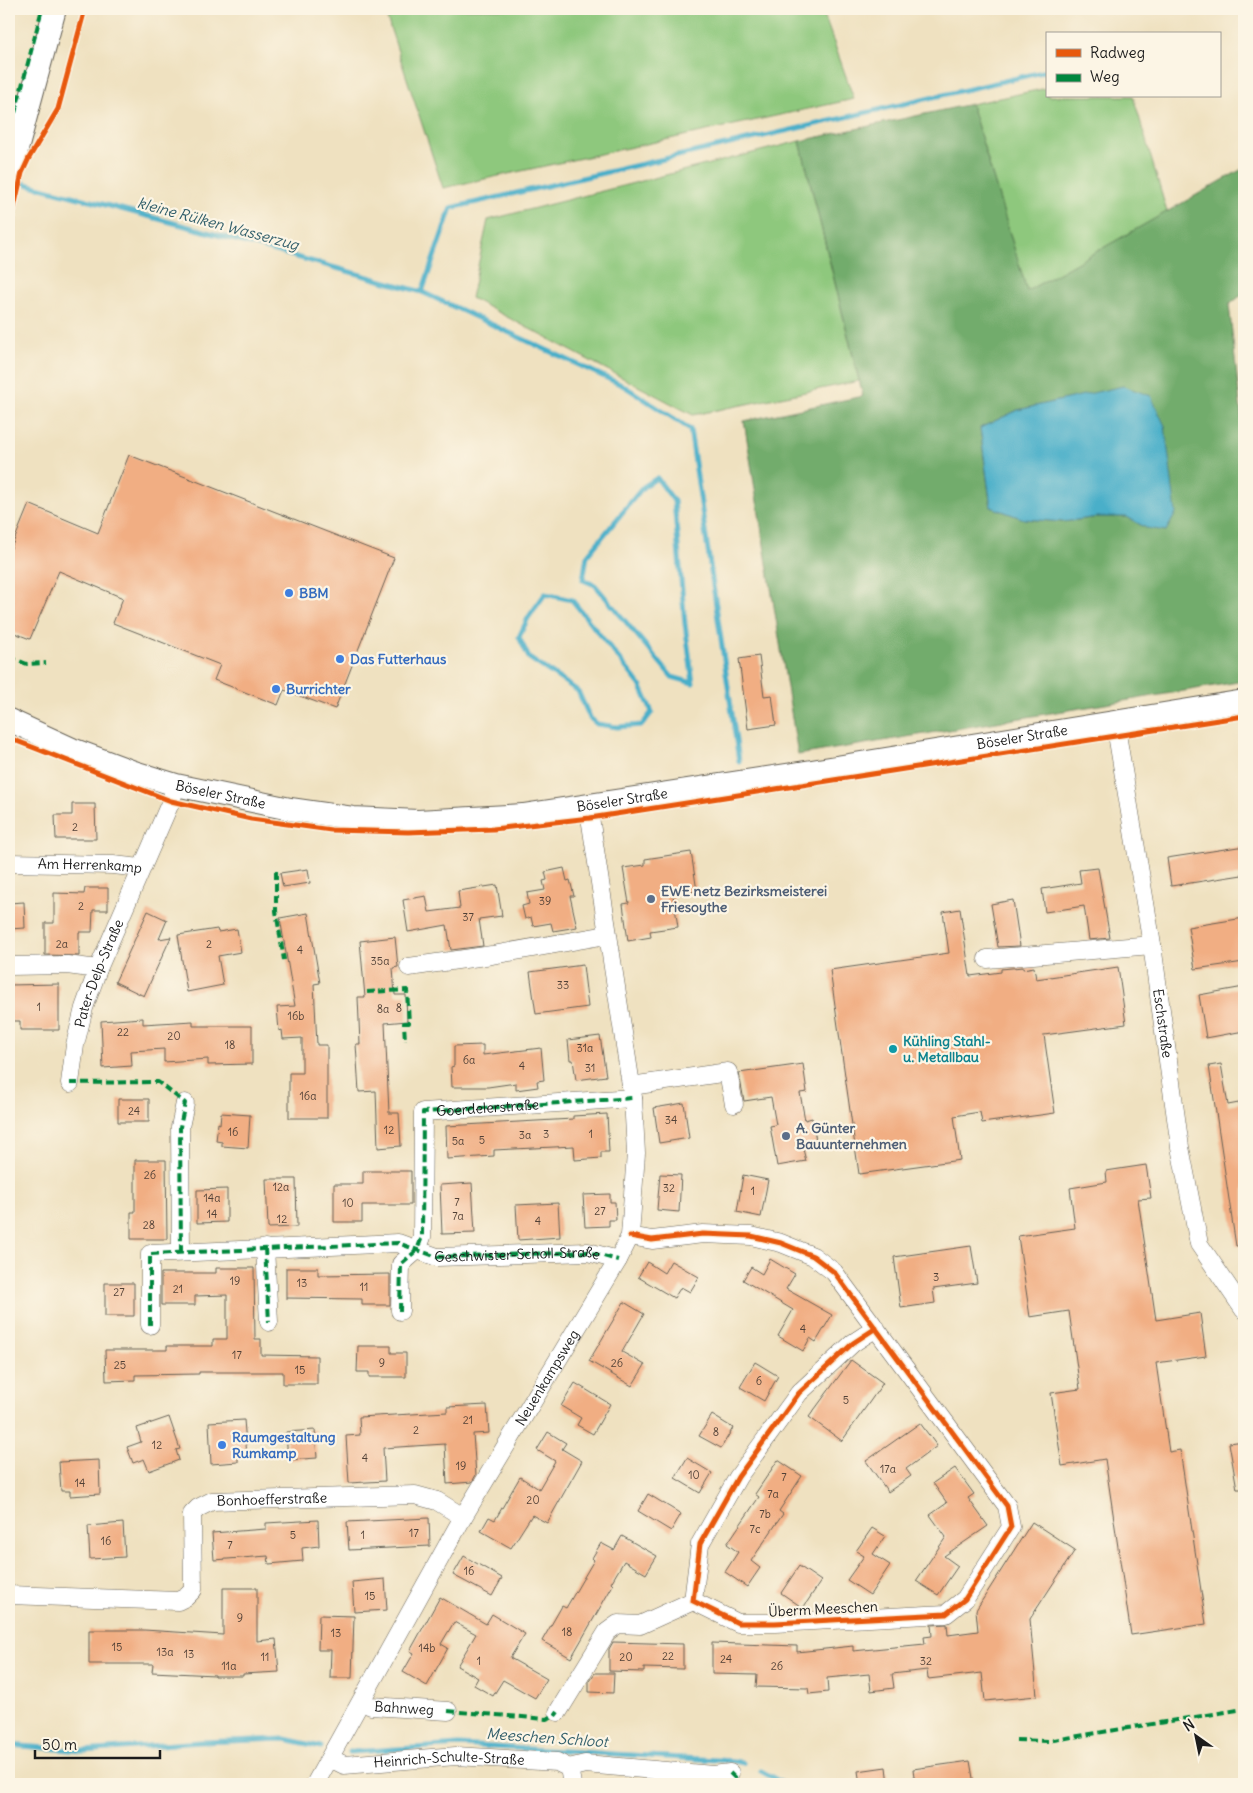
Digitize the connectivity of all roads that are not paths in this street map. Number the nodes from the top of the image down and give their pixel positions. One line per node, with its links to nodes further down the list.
1 (55, 9): 2 (main road)
2 (12, 182)
3 (1244, 701): 5 (main road, Böseler Straße)
4 (9, 720): 6 (main road, Böseler Straße)
5 (1116, 722): 7 (main road, Böseler Straße); 11 (street, Eschstraße)
6 (176, 785): 7 (main road, Böseler Straße); 9 (street, Am Herrenkamp)
7 (588, 804): 10 (street, Neuenkampsweg)
8 (9, 863): 9 (street, Am Herrenkamp)
9 (141, 868): 15 (street, Pater-Delp-Straße)
10 (607, 935): 14 (street); 17 (street, Neuenkampsweg)
11 (1152, 945): 12 (street); 25 (street, Eschstraße)
12 (987, 959)
13 (9, 966): 15 (street)
14 (408, 967)
15 (98, 969): 16 (street, Pater-Delp-Straße)
16 (70, 1083)
17 (632, 1092): 19 (street); 20 (street, Neuenkampsweg); 22 (street, Goerdelerstraße)
18 (185, 1104): 23 (street)
19 (734, 1104)
20 (630, 1236): 24 (street, Neuenkampsweg); 29 (street, Überm Meeschen)
21 (265, 1248): 22 (street, Geschwister-Scholl-Straße); 23 (street, Geschwister-Scholl-Straße); 27 (street)
22 (417, 1250): 24 (street, Geschwister-Scholl-Straße); 26 (street, Geschwister-Scholl-Straße)
23 (181, 1252): 28 (street, Geschwister-Scholl-Straße)
24 (618, 1260): 30 (street, Neuenkampsweg)
25 (1244, 1310)
26 (400, 1311)
27 (270, 1322)
28 (150, 1325)
29 (876, 1328): 32 (street); 32 (street, Überm Meeschen)
30 (464, 1517): 31 (street, Bonhoefferstraße); 33 (street, Neuenkampsweg)
31 (9, 1595)
32 (693, 1601): 35 (street)
33 (361, 1702): 34 (street, Bahnweg); 36 (street, Neuenkampsweg)
34 (448, 1711)
35 (558, 1712)
36 (330, 1758): 38 (street, Heinrich-Schulte-Straße); 39 (street, Neuenkampsweg)
37 (730, 1773): 38 (street, Heinrich-Schulte-Straße)
38 (571, 1776)
39 (315, 1784)

